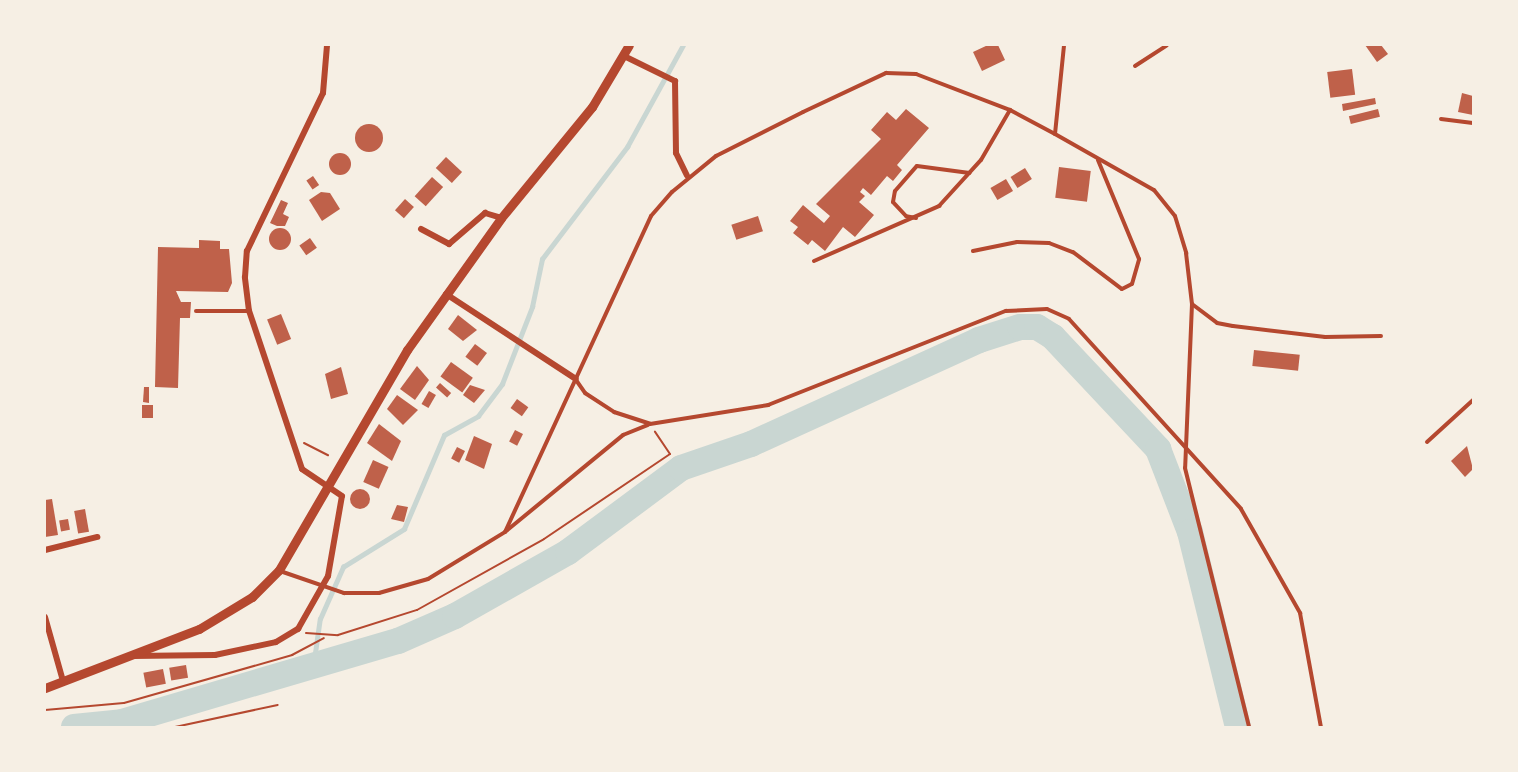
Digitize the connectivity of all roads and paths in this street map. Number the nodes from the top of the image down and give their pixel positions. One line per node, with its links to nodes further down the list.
1 (327, 45): 22 (street)
2 (629, 45): 5 (main road)
3 (1064, 45): 10 (lane)
4 (1167, 45): 6 (lane)
5 (624, 56): 13 (street); 14 (main road)
6 (1135, 66)
7 (1010, 110): 10 (lane); 12 (lane); 13 (lane)
8 (1441, 118): 9 (lane)
9 (1473, 123)
10 (1055, 134): 11 (lane)
11 (1098, 159): 17 (lane); 20 (lane)
12 (970, 173): 15 (lane); 15 (lane)
13 (687, 176): 24 (lane)
14 (501, 218): 16 (street); 19 (main road)
15 (917, 218): 18 (lane)
16 (421, 229)
17 (973, 251)
18 (814, 261)
19 (446, 294): 24 (street); 31 (main road)
20 (1192, 304): 23 (lane); 27 (lane)
21 (196, 311): 22 (lane)
22 (249, 311): 28 (street)
23 (1382, 336)
24 (576, 379): 26 (lane); 32 (lane)
25 (1473, 400): 29 (lane)
26 (650, 424): 27 (lane); 32 (lane); 39 (path)
27 (1183, 440): 46 (lane); 47 (lane)
28 (292, 442): 30 (path); 31 (street)
29 (1427, 442)
30 (328, 455)
31 (328, 484): 35 (main road); 36 (street)
32 (506, 532): 36 (lane)
33 (98, 537): 34 (street)
34 (45, 550)
35 (279, 570): 36 (lane); 40 (main road)
36 (324, 587): 38 (street)
37 (45, 617): 41 (street)
38 (298, 629): 39 (path); 40 (street)
39 (326, 638): 44 (path)
40 (128, 656): 41 (main road)
41 (63, 681): 42 (main road)
42 (45, 688)
43 (278, 705): 45 (path)
44 (45, 710)
45 (175, 727)
46 (1249, 727)
47 (1321, 727)

